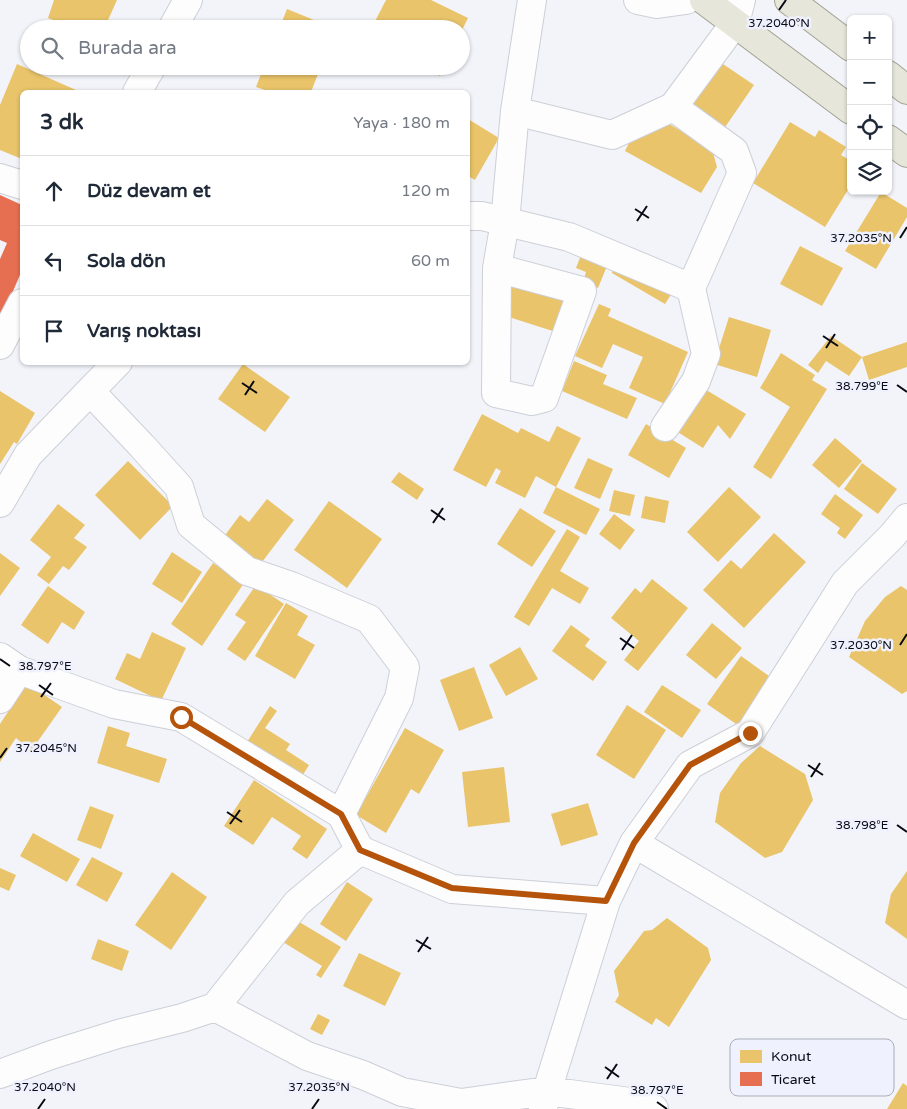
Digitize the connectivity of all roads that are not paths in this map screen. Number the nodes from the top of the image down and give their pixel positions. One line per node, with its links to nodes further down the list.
1 (188, 0): 8 (street)
2 (532, 0): 16 (street)
3 (638, 0): 4 (street)
4 (686, 0)
5 (704, 0): 7 (main road)
6 (789, 0): 9 (main road)
7 (738, 11): 14 (main road); 15 (street)
8 (177, 20)
9 (847, 44)
10 (147, 75): 12 (street)
11 (892, 79): 13 (main road)
12 (138, 90)
13 (907, 90)
14 (847, 106)
15 (673, 107): 16 (street); 24 (street)
16 (515, 111): 22 (street)
17 (892, 142): 18 (main road)
18 (907, 153)
19 (0, 178): 20 (street)
20 (20, 184)
21 (470, 216): 22 (street)
22 (505, 222): 23 (street); 24 (street)
23 (497, 268): 23 (street)
24 (691, 288): 29 (street)
25 (20, 307): 26 (street)
26 (0, 345)
27 (115, 365): 28 (street)
28 (90, 391): 30 (street); 34 (street)
29 (665, 427)
30 (0, 503)
31 (902, 532): 35 (street)
32 (10, 664): 33 (street); 34 (street)
33 (0, 699)
34 (341, 814): 36 (street)
35 (634, 843): 37 (street); 38 (street)
36 (360, 850): 37 (street); 39 (street)
37 (606, 901): 41 (street)
38 (907, 1005)
39 (215, 1007): 40 (street); 41 (street)
40 (0, 1074)
41 (545, 1100): 42 (street)
42 (654, 1109)

